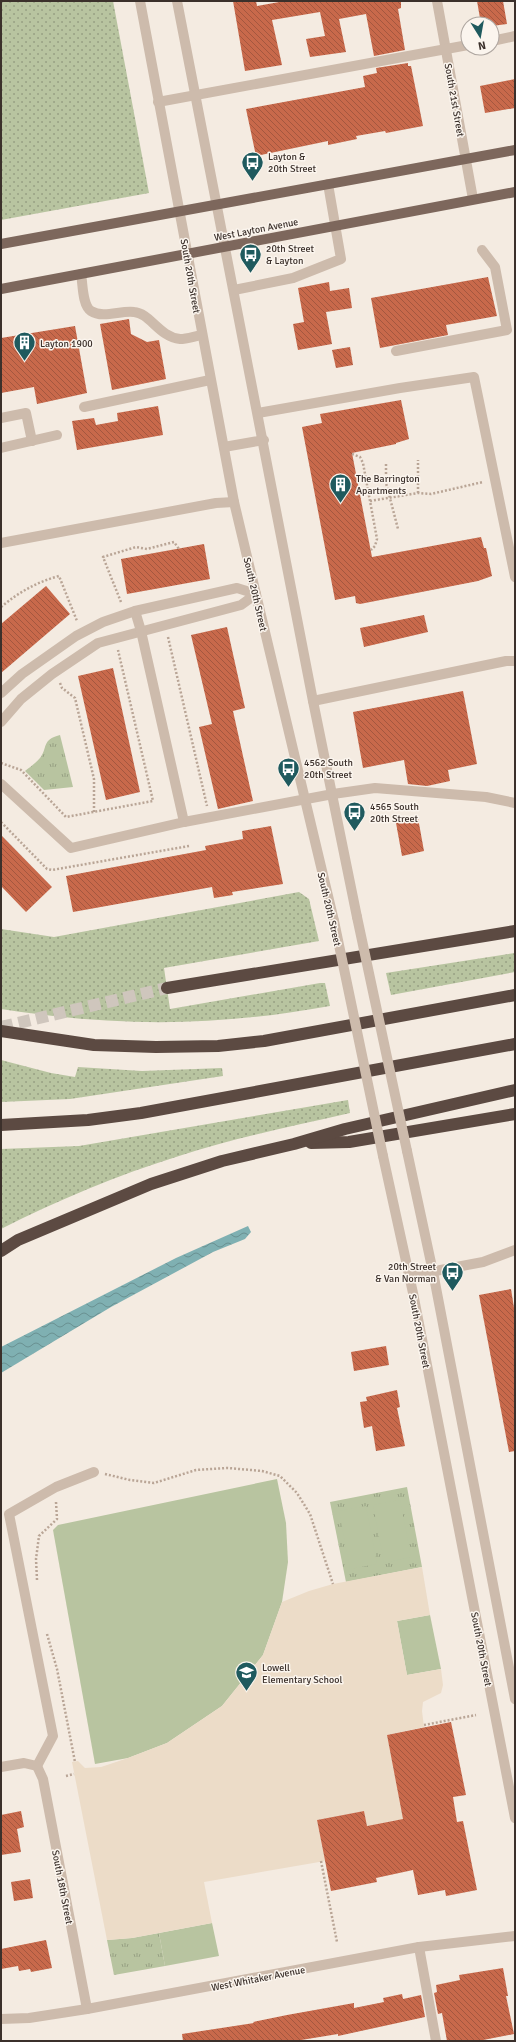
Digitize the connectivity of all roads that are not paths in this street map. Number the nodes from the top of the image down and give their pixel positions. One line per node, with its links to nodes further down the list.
1 (140, 1): 9 (street, South 20th Street)
2 (178, 1): 8 (street)
3 (437, 1): 7 (street, South 21st Street)
4 (515, 36): 5 (street)
5 (500, 39)
6 (460, 47): 7 (street)
7 (445, 50): 8 (street); 11 (street, South 21st Street)
8 (197, 95): 9 (street); 15 (street)
9 (158, 102): 16 (street, South 20th Street)
10 (515, 150): 11 (main road)
11 (465, 159): 12 (main road); 14 (street, South 21st Street)
12 (328, 184): 15 (main road); 17 (street)
13 (515, 192): 14 (main road, West Layton Avenue)
14 (473, 199): 17 (main road, West Layton Avenue)
15 (218, 204): 16 (main road); 19 (street)
16 (179, 211): 18 (main road); 21 (street, South 20th Street)
17 (335, 226): 19 (main road, West Layton Avenue); 24 (street)
18 (1, 244)
19 (226, 248): 21 (main road, West Layton Avenue); 24 (street)
20 (482, 250): 26 (street)
21 (187, 254): 22 (main road, West Layton Avenue); 25 (street, South 20th Street)
22 (81, 274): 23 (main road, West Layton Avenue); 25 (street)
23 (1, 289)
24 (234, 290): 29 (street)
25 (202, 335): 27 (street, South 20th Street)
26 (396, 351)
27 (210, 380): 28 (street); 34 (street, South 20th Street)
28 (84, 408)
29 (258, 413): 32 (street); 38 (street)
30 (1, 418): 33 (street)
31 (57, 436): 33 (street)
32 (264, 440): 34 (street); 44 (street)
33 (32, 441): 35 (street)
34 (224, 447): 36 (street, South 20th Street)
35 (1, 448)
36 (234, 502): 37 (street); 39 (street, South 20th Street)
37 (1, 543)
38 (515, 577)
39 (256, 594): 40 (street); 41 (street); 48 (street, South 20th Street)
40 (135, 612): 41 (street); 43 (street)
41 (141, 631): 45 (street); 50 (street)
42 (515, 661): 44 (street)
43 (1, 693)
44 (313, 700): 47 (street)
45 (3, 717)
46 (1, 784): 50 (street)
47 (333, 794): 48 (street); 49 (street); 62 (street, bridge)
48 (306, 800): 50 (street); 63 (street, South 20th Street, bridge)
49 (515, 803)
50 (184, 822)
51 (515, 931): 52 (highway)
52 (167, 988)
53 (515, 995): 54 (highway)
54 (1, 1031)
55 (515, 1044): 58 (highway)
56 (515, 1090): 59 (highway)
57 (515, 1114): 59 (highway)
58 (1, 1125)
59 (294, 1144): 61 (highway)
60 (515, 1250): 62 (street)
61 (1, 1251)
62 (433, 1272): 63 (street); 66 (street)
63 (409, 1276): 69 (street, South 20th Street)
64 (94, 1472): 65 (street)
65 (5, 1517): 67 (street)
66 (515, 1699)
67 (36, 1766): 68 (street); 72 (street, South 18th Street)
68 (1, 1767)
69 (515, 1818)
70 (515, 1936): 71 (street, West Whitaker Avenue)
71 (419, 1947): 72 (street, West Whitaker Avenue); 74 (street)
72 (86, 2009): 73 (street, West Whitaker Avenue)
73 (1, 2019)
74 (436, 2041)

